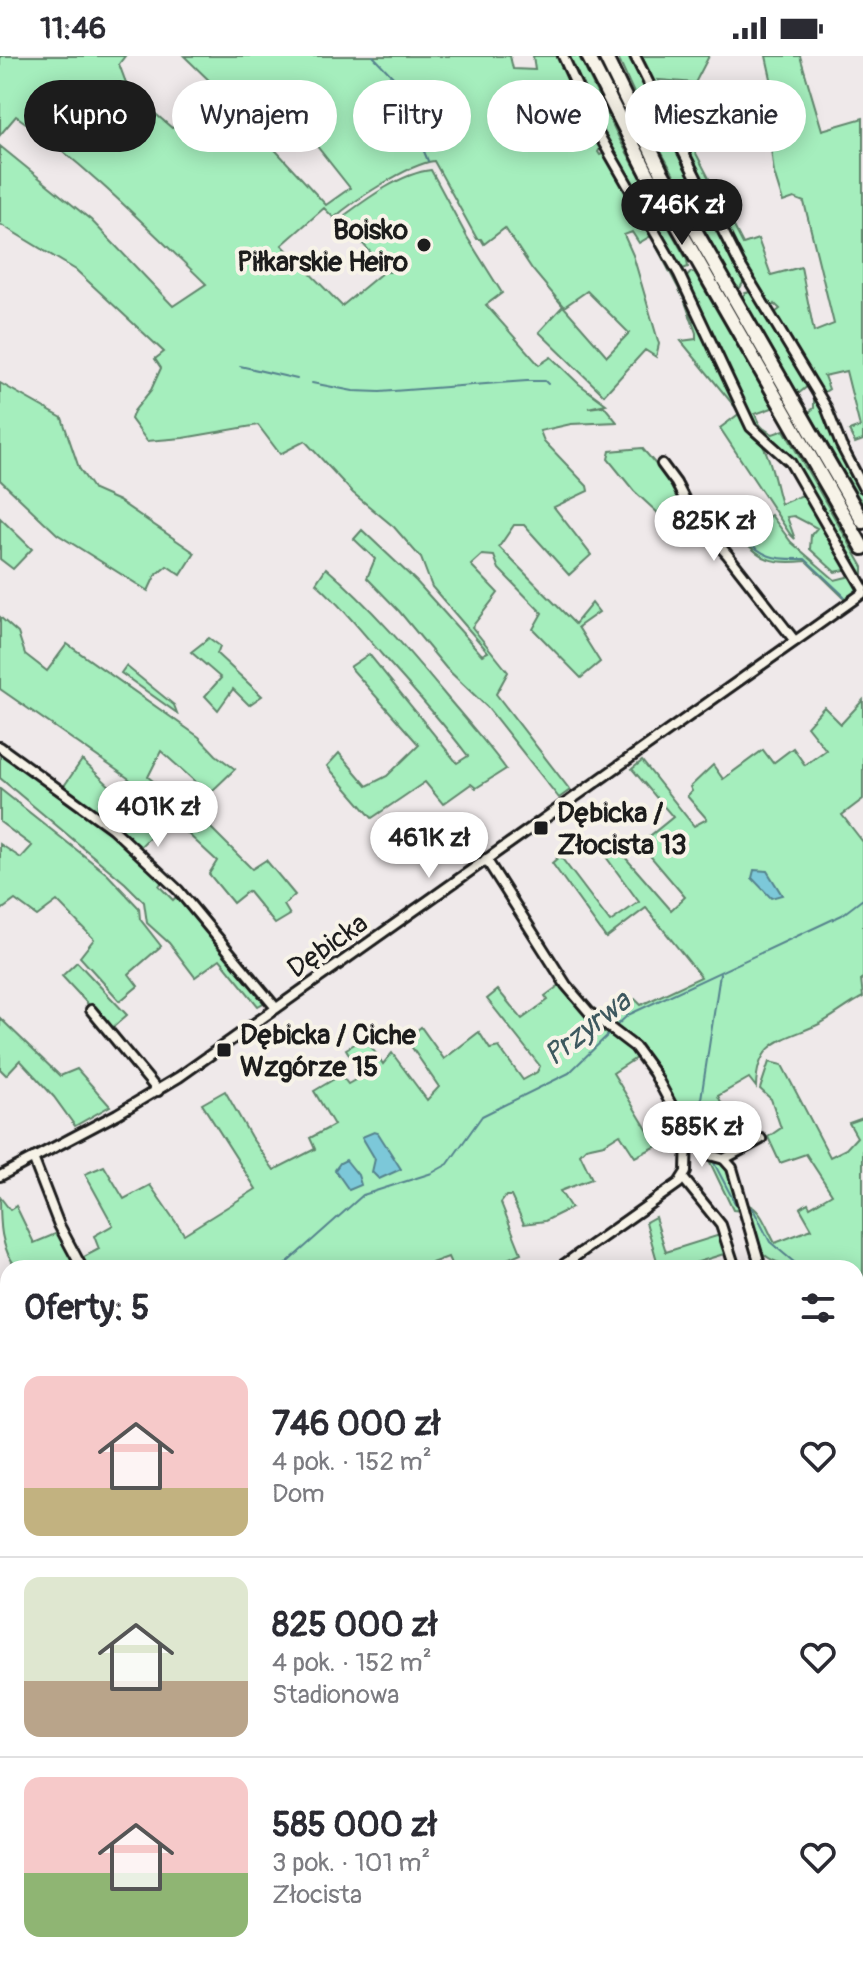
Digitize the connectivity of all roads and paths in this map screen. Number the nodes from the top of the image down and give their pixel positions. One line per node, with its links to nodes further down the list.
1 (563, 56): 10 (street)
2 (588, 56): 5 (highway)
3 (605, 56): 5 (highway)
4 (635, 56): 7 (street)
5 (794, 416): 8 (highway); 9 (highway)
6 (662, 464): 11 (street)
7 (863, 487)
8 (863, 522)
9 (863, 548)
10 (863, 590): 11 (street, Dębicka)
11 (795, 641): 13 (street, Dębicka)
12 (0, 747): 14 (street)
13 (486, 859): 14 (street, Dębicka); 17 (street)
14 (276, 1008): 16 (street, Dębicka)
15 (91, 1010): 16 (street)
16 (158, 1091): 19 (street, Dębicka)
17 (687, 1134): 20 (street); 22 (street)
18 (761, 1139): 20 (street)
19 (33, 1158): 21 (street, Dębicka); 23 (street)
20 (724, 1159): 26 (street)
21 (0, 1176)
22 (683, 1178): 24 (street); 25 (street)
23 (78, 1260)
24 (571, 1260)
25 (732, 1260)
26 (759, 1260)

